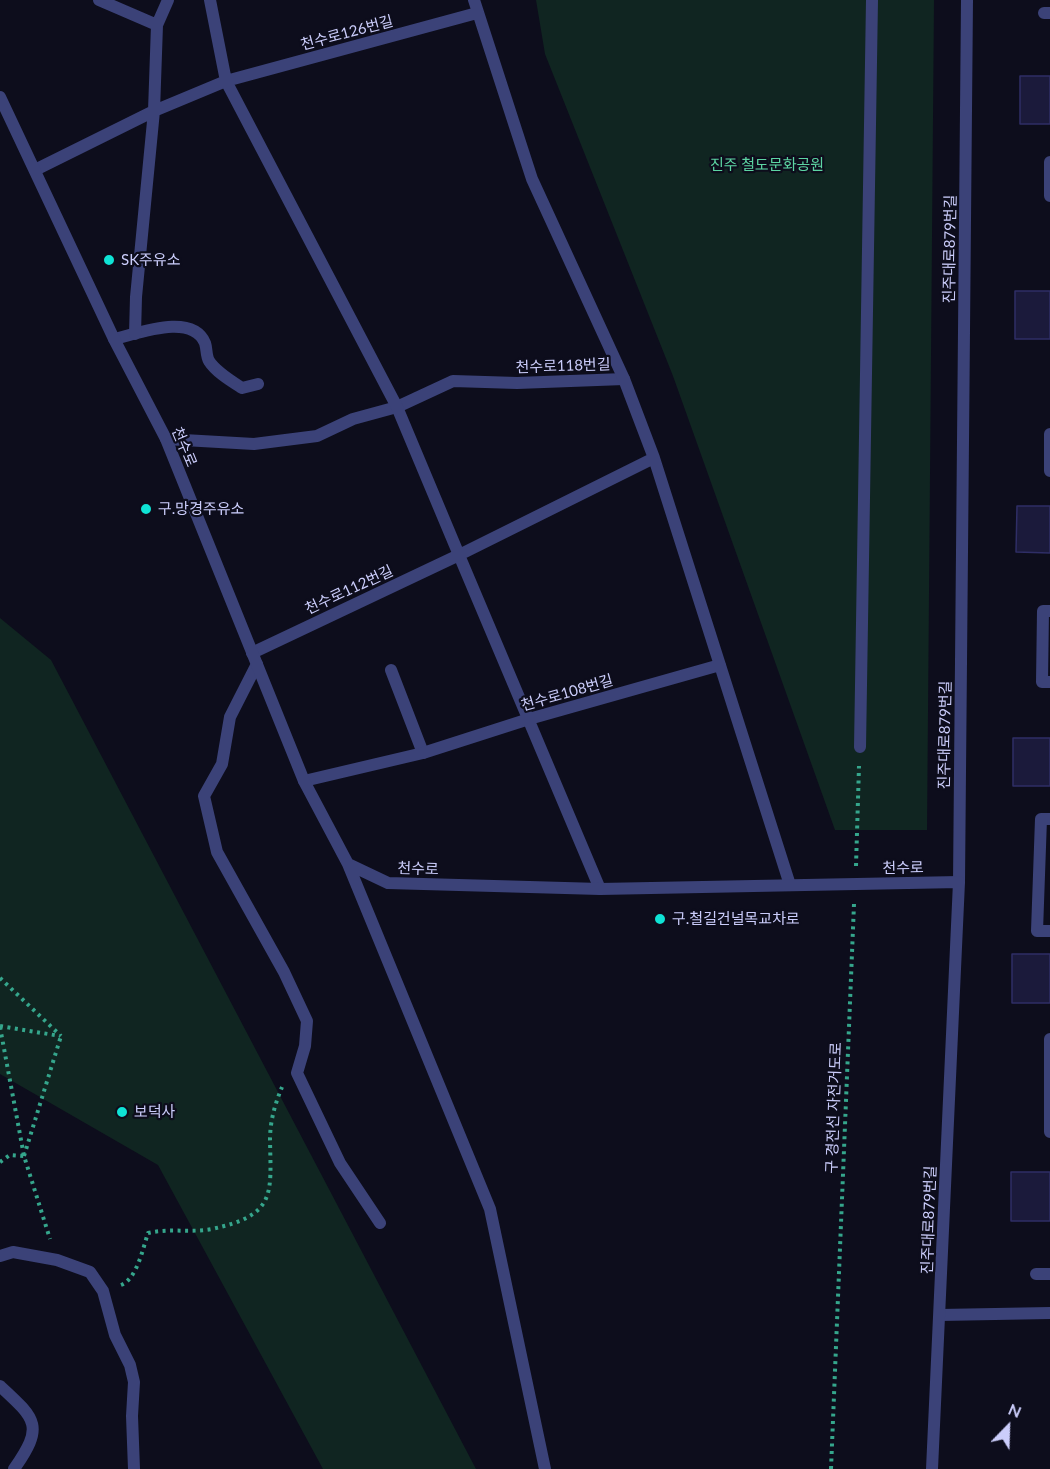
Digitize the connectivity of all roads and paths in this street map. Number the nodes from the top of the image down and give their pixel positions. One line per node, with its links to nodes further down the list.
1 (99, 0): 8 (street)
2 (168, 0): 8 (street)
3 (210, 0): 9 (street)
4 (474, 0): 7 (street)
5 (872, 0): 31 (street)
6 (967, 0): 36 (street, 진주대로879번길)
7 (477, 14): 9 (street, 천수로126번길); 17 (street, 천수로118번길)
8 (157, 25): 11 (street)
9 (226, 81): 11 (street, 천수로126번길); 19 (street)
10 (0, 97): 13 (street, 천수로)
11 (154, 111): 13 (street, 천수로126번길); 15 (street)
12 (1050, 162): 14 (street)
13 (35, 170): 16 (street, 천수로)
14 (1050, 196)
15 (135, 334): 16 (street); 18 (street)
16 (114, 339): 21 (street, 천수로)
17 (624, 379): 19 (street, 천수로118번길); 22 (street)
18 (258, 384)
19 (397, 407): 21 (street, 천수로118번길); 24 (street)
20 (1050, 434): 23 (street)
21 (166, 439): 26 (street, 천수로)
22 (654, 458): 24 (street, 천수로112번길); 27 (street)
23 (1050, 471)
24 (459, 555): 26 (street, 천수로112번길); 30 (street)
25 (1050, 611): 29 (street)
26 (255, 658): 33 (street, 천수로); 45 (street)
27 (720, 665): 30 (street, 천수로108번길); 38 (street)
28 (391, 670): 32 (street)
29 (1050, 682)
30 (529, 719): 32 (street, 천수로108번길); 39 (street)
31 (860, 747): 37 (path, 구 경전선 자전거도로)
32 (423, 753): 33 (street, 천수로108번길)
33 (304, 782): 35 (street, 천수로)
34 (1050, 819): 40 (street)
35 (348, 864): 39 (street, 천수로); 60 (street)
36 (958, 882): 37 (street, 천수로); 56 (street, 진주대로879번길)
37 (855, 883): 38 (street, 천수로); 61 (path, 구 경전선 자전거도로)
38 (790, 885): 39 (street, 천수로)
39 (600, 889)
40 (1050, 931)
41 (0, 978): 43 (path)
42 (0, 1027): 43 (path); 47 (path)
43 (61, 1036): 47 (path)
44 (1050, 1039): 46 (street)
45 (297, 1073): 49 (street); 54 (path)
46 (1050, 1132)
47 (24, 1156): 48 (path); 51 (path)
48 (0, 1162)
49 (380, 1223)
50 (0, 1256): 51 (street)
51 (57, 1260): 59 (street)
52 (1036, 1274): 53 (street)
53 (1050, 1274)
54 (124, 1284)
55 (1050, 1313): 56 (street)
56 (940, 1315): 62 (street, 진주대로879번길)
57 (0, 1386): 58 (street)
58 (14, 1469)
59 (134, 1469)
60 (545, 1469)
61 (831, 1469)
62 (932, 1469)

